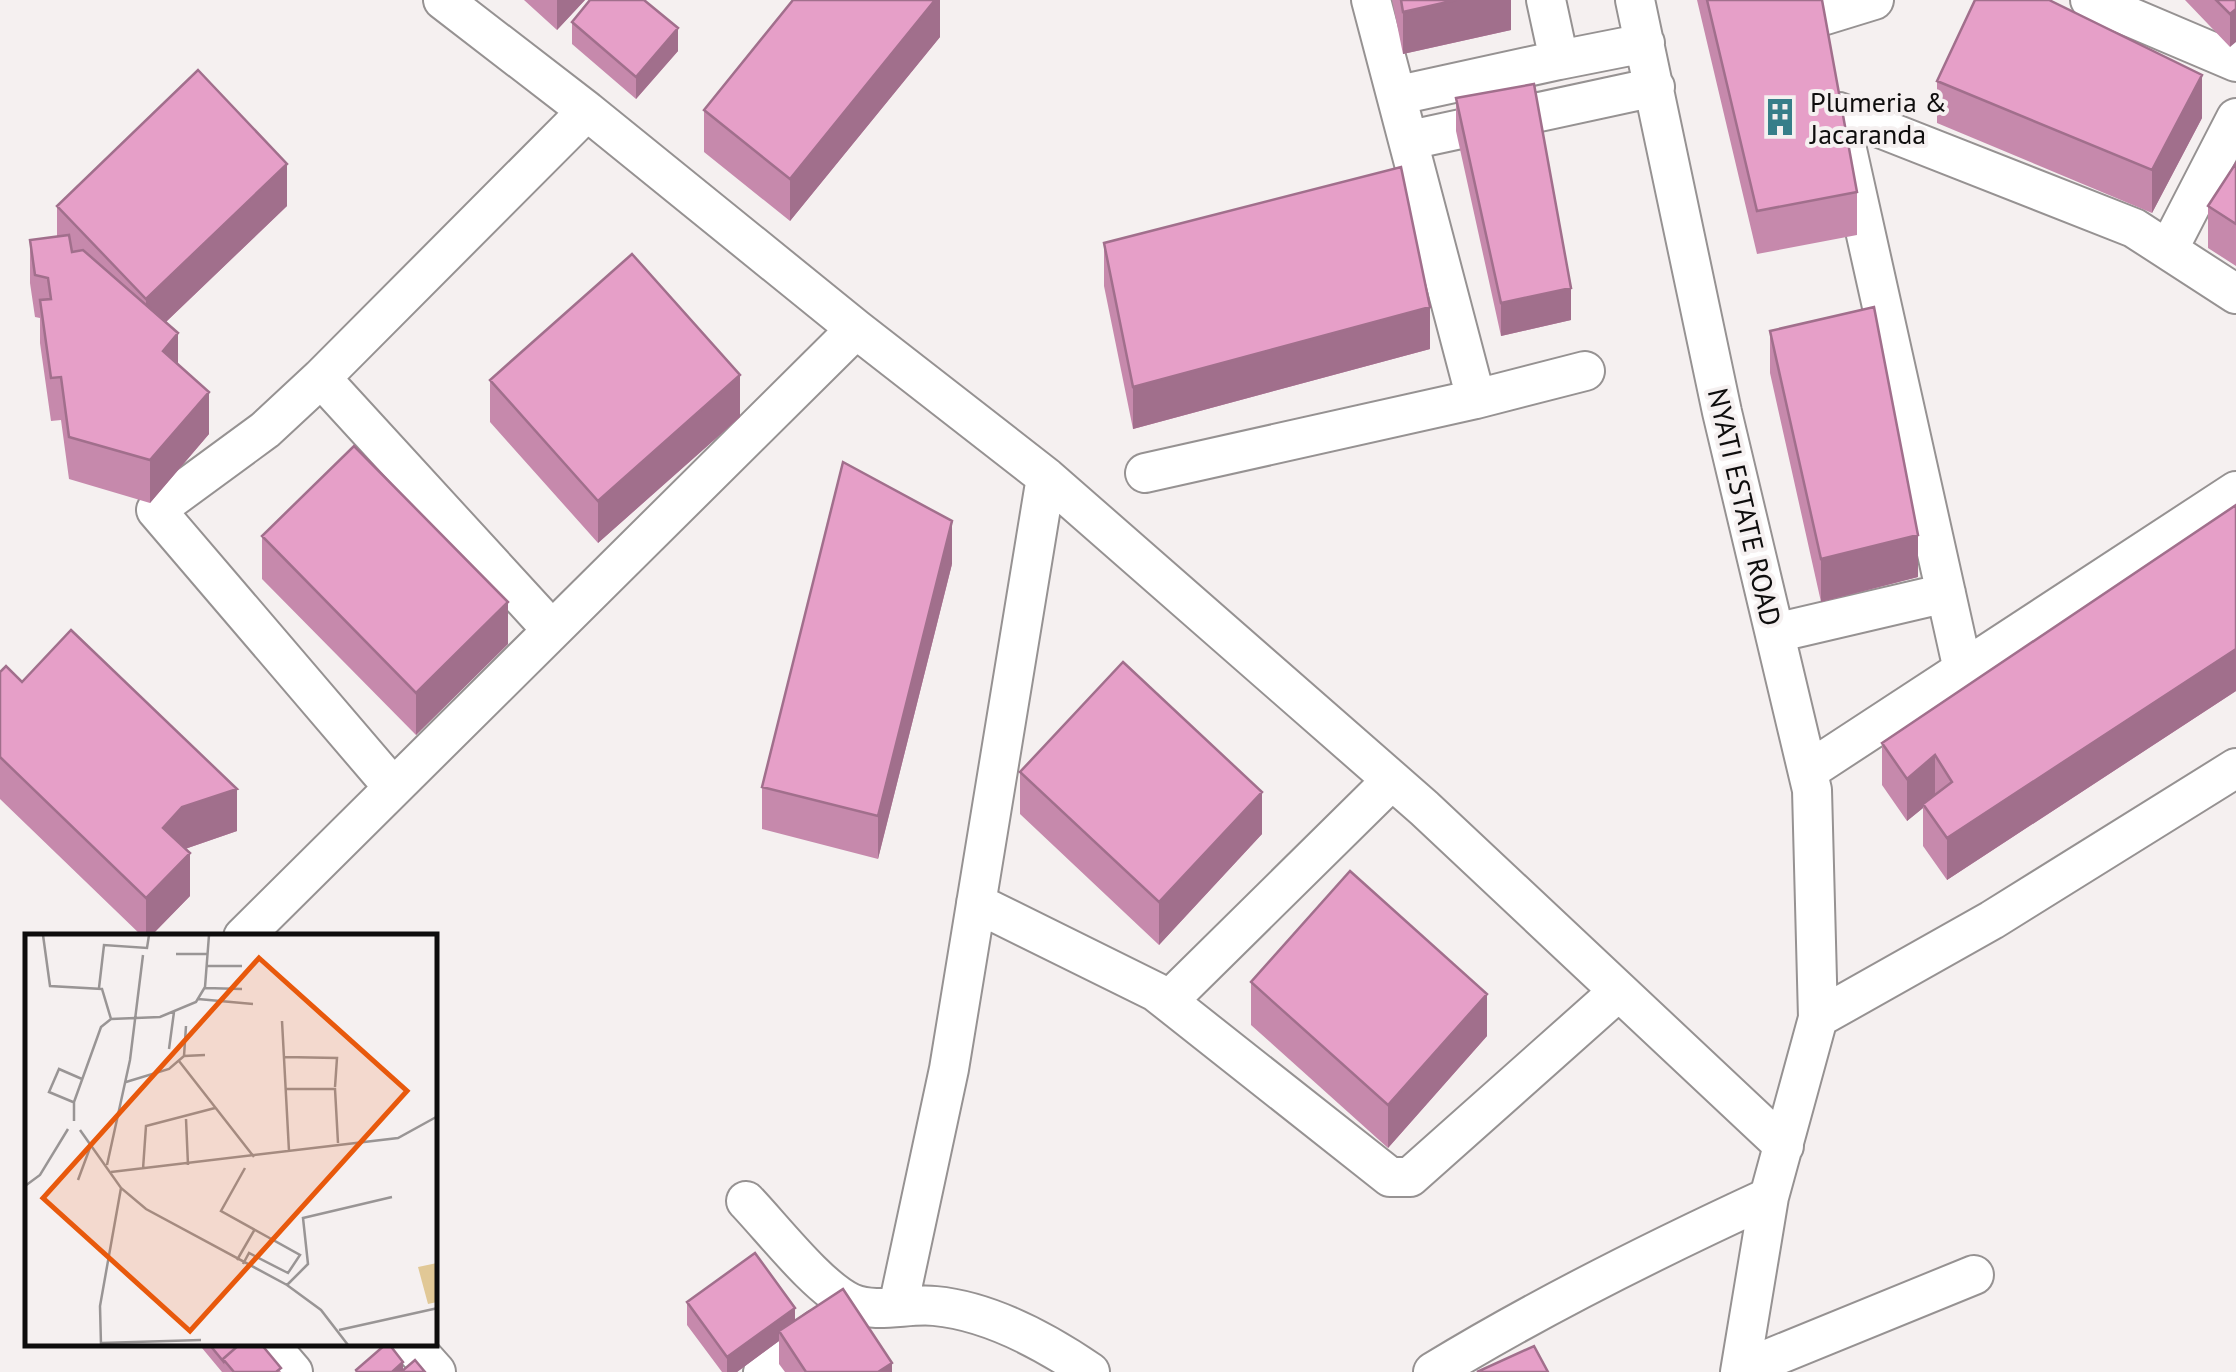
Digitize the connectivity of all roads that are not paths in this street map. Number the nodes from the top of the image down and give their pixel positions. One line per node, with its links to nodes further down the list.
1 (443, 0): 13 (street)
2 (1371, 0): 12 (street)
3 (1546, 0): 9 (street)
4 (1635, 0): 8 (street, NYATI ESTATE ROAD)
5 (1874, 0): 7 (street)
6 (2090, 0): 10 (street)
7 (1821, 8): 14 (street)
8 (1645, 43): 9 (street); 11 (street, NYATI ESTATE ROAD)
9 (1559, 60): 12 (street)
10 (2236, 62)
11 (1654, 87): 16 (street); 28 (street, NYATI ESTATE ROAD)
12 (1399, 95): 16 (street)
13 (588, 111): 19 (street); 21 (street)
14 (1838, 112): 17 (street); 26 (street)
15 (2236, 118): 17 (street)
16 (1410, 140): 22 (street)
17 (2168, 250): 18 (street)
18 (2236, 294)
19 (856, 329): 24 (street); 27 (street)
20 (1586, 371): 22 (street)
21 (320, 378): 27 (street); 33 (street)
22 (1476, 399): 23 (street)
23 (1145, 473)
24 (1046, 477): 32 (street); 34 (street)
25 (2235, 493): 29 (street)
26 (1946, 594): 28 (street); 29 (street)
27 (552, 630): 33 (street)
28 (1775, 633): 31 (street, NYATI ESTATE ROAD)
29 (1963, 670): 31 (street)
30 (2236, 768): 38 (street)
31 (1808, 772): 38 (street, NYATI ESTATE ROAD)
32 (1392, 780): 36 (street); 37 (street)
33 (393, 788): 35 (street)
34 (976, 903): 37 (street); 44 (street)
35 (245, 934)
36 (1619, 990): 37 (street); 39 (street)
37 (1168, 1001)
38 (1818, 1018): 39 (street, NYATI ESTATE ROAD)
39 (1784, 1146): 40 (street, NYATI ESTATE ROAD)
40 (1769, 1196): 47 (street, NYATI ESTATE ROAD); 52 (street)
41 (746, 1201): 43 (street)
42 (1974, 1275): 47 (street)
43 (852, 1303): 44 (street); 50 (street)
44 (898, 1307): 51 (street)
45 (271, 1347): 48 (street)
46 (414, 1347): 49 (street)
47 (1740, 1371)
48 (292, 1372)
49 (436, 1372)
50 (764, 1372)
51 (1090, 1372)
52 (1432, 1372)

